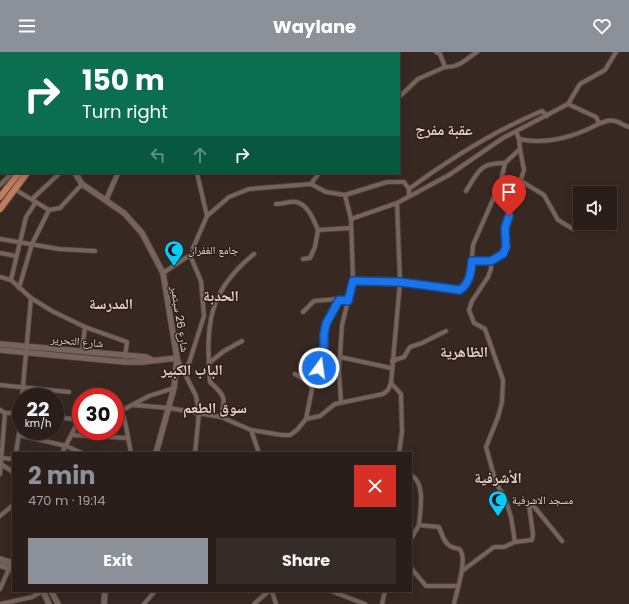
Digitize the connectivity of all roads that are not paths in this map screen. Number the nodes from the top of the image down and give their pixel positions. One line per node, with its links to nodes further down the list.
1 (436, 52): 4 (street)
2 (477, 52): 4 (street)
3 (616, 52): 6 (street)
4 (445, 67): 5 (street)
5 (400, 96)
6 (568, 104): 7 (street); 8 (street)
7 (547, 116): 10 (street); 26 (street)
8 (599, 124): 9 (street); 11 (street)
9 (629, 127)
10 (516, 132): 11 (street); 30 (street)
11 (520, 139): 12 (street)
12 (520, 149): 13 (street); 22 (street)
13 (505, 163): 28 (street); 53 (street)
14 (11, 174): 25 (street)
15 (18, 174): 31 (main road)
16 (26, 174): 27 (main road)
17 (59, 174): 32 (street)
18 (76, 174): 23 (main road, شارع 26 سبتمبر)
19 (118, 174): 33 (street)
20 (197, 174): 39 (street)
21 (318, 174): 24 (street)
22 (521, 181): 42 (street); 54 (street)
23 (82, 184): 33 (main road, شارع 26 سبتمبر); 38 (street)
24 (311, 184): 29 (street); 39 (street)
25 (0, 185)
26 (409, 189): 29 (street); 30 (street)
27 (16, 190): 32 (street); 37 (main road)
28 (466, 191)
29 (345, 195): 40 (street)
30 (409, 196): 35 (street)
31 (0, 197)
32 (32, 199): 34 (street)
33 (106, 200): 55 (main road, شارع 26 سبتمبر)
34 (36, 202): 38 (street); 45 (street)
35 (397, 203): 40 (street); 59 (street)
36 (276, 204): 43 (street)
37 (0, 209)
38 (49, 210): 46 (street)
39 (207, 216): 50 (street)
40 (351, 219): 41 (street)
41 (351, 228): 43 (street); 58 (street)
42 (573, 229)
43 (318, 230): 52 (street)
44 (0, 239): 45 (street)
45 (18, 242): 46 (street); 51 (street)
46 (32, 244): 47 (street); 60 (street)
47 (95, 250)
48 (0, 253): 51 (street)
49 (254, 254): 79 (street)
50 (190, 255): 55 (street); 81 (street)
51 (16, 256): 57 (street)
52 (303, 259)
53 (472, 261): 54 (street); 59 (street)
54 (491, 261): 126 (street)
55 (163, 273): 75 (main road, شارع 26 سبتمبر)
56 (0, 277): 57 (street)
57 (11, 280): 60 (street)
58 (353, 281): 59 (street); 63 (street)
59 (400, 282): 77 (street)
60 (19, 288): 61 (street)
61 (31, 298): 65 (street); 69 (street)
62 (339, 300): 63 (street); 64 (street); 82 (street)
63 (348, 301): 74 (street)
64 (303, 312)
65 (85, 327): 71 (street); 73 (street)
66 (446, 331): 77 (street)
67 (242, 341): 79 (street)
68 (0, 344): 69 (main road, شارع التحرير)
69 (28, 346): 71 (main road, شارع التحرير); 72 (street)
70 (0, 350): 72 (main road, شارع التحرير)
71 (82, 351): 73 (main road, شارع التحرير)
72 (27, 352): 78 (main road, شارع التحرير); 86 (street)
73 (125, 355): 76 (main road, شارع التحرير); 78 (street)
74 (340, 357): 80 (street); 82 (street)
75 (177, 358): 76 (main road, شارع التحرير); 81 (street); 87 (main road, شارع 26 سبتمبر)
76 (152, 360): 78 (main road, شارع التحرير)
77 (392, 361): 80 (street)
78 (125, 362)
79 (208, 363): 97 (street)
80 (391, 368): 84 (street)
81 (183, 369): 96 (street)
82 (339, 370): 89 (street)
83 (295, 374): 99 (street)
84 (391, 383): 89 (street); 114 (street)
85 (0, 385): 86 (street)
86 (22, 386): 88 (street)
87 (174, 388): 90 (street); 91 (main road, شارع 26 سبتمبر)
88 (69, 392)
89 (341, 402): 99 (street)
90 (133, 405): 91 (street); 93 (street)
91 (169, 408): 96 (street); 111 (main road, شارع 26 سبتمبر)
92 (0, 410): 94 (street)
93 (124, 411)
94 (5, 413): 95 (street); 115 (street)
95 (12, 413)
96 (199, 413): 97 (street); 112 (street)
97 (221, 417): 100 (street)
98 (124, 418): 103 (street)
99 (306, 419): 100 (street)
100 (251, 430): 113 (street)
101 (72, 435): 106 (street)
102 (124, 438): 103 (street)
103 (128, 438): 110 (street)
104 (18, 440): 107 (street)
105 (40, 440): 106 (street)
106 (66, 446): 108 (street); 109 (street)
107 (16, 452)
108 (63, 452)
109 (80, 452)
110 (131, 452)
111 (156, 452)
112 (196, 452)
113 (259, 452)
114 (399, 452)
115 (1, 458): 116 (street); 117 (street)
116 (12, 460)
117 (1, 464): 118 (street); 119 (street)
118 (12, 470)
119 (0, 474)
120 (412, 476): 123 (street)
121 (12, 506): 122 (street)
122 (0, 516)
123 (419, 524): 124 (street); 132 (street)
124 (412, 537)
125 (562, 541): 126 (street)
126 (515, 542): 132 (street)
127 (0, 559): 128 (main road)
128 (12, 562): 130 (street)
129 (0, 566): 130 (main road)
130 (11, 569): 134 (street)
131 (412, 569): 133 (street)
132 (462, 571): 133 (street)
133 (457, 586): 153 (street)
134 (0, 589)
135 (41, 592): 144 (street)
136 (43, 592): 145 (main road)
137 (52, 592): 146 (main road)
138 (105, 592): 147 (main road)
139 (153, 592): 148 (street)
140 (268, 592): 149 (street)
141 (272, 592): 150 (street)
142 (334, 592): 151 (street)
143 (385, 592): 152 (street)
144 (1, 604)
145 (49, 604)
146 (58, 604)
147 (104, 604)
148 (144, 604)
149 (254, 604)
150 (276, 604)
151 (365, 604)
152 (382, 604)
153 (454, 604)

